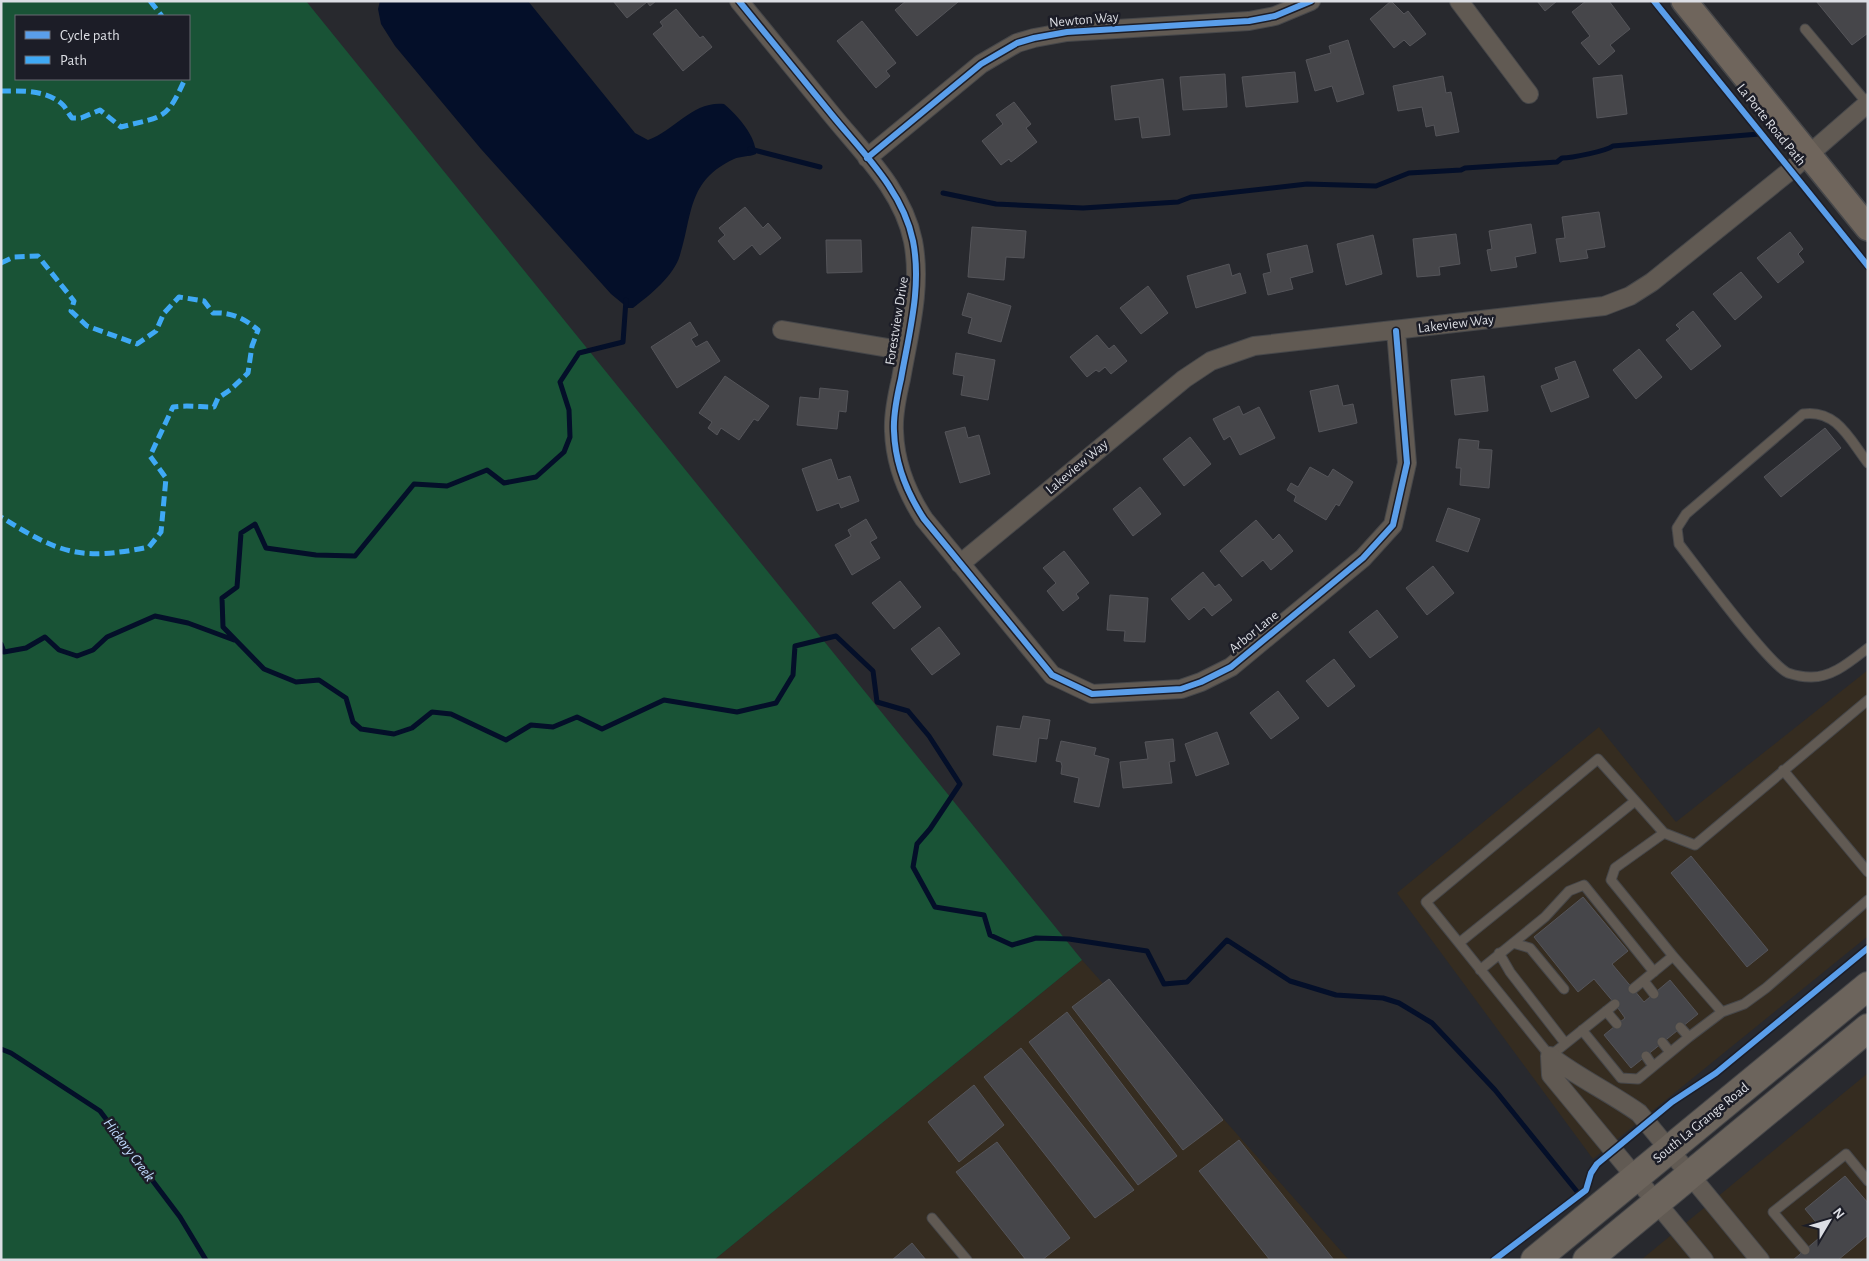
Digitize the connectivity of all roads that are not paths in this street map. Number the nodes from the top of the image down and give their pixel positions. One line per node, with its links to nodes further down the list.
1 (739, 1): 9 (street, Forestview Drive)
2 (1310, 1): 9 (street, Newton Way)
3 (1459, 1): 6 (street)
4 (1684, 1): 8 (street)
5 (1806, 29): 7 (lane)
6 (1529, 94)
7 (1868, 103): 8 (street, Lakeview Way)
8 (1808, 155): 10 (street); 12 (street, Lakeview Way)
9 (867, 158): 13 (street, Forestview Drive)
10 (1868, 228)
11 (782, 330): 13 (street)
12 (1396, 331): 15 (street, Lakeview Way); 15 (street, Arbor Lane)
13 (906, 351): 15 (street, Forestview Drive)
14 (1868, 463): 16 (lane)
15 (960, 564)
16 (1868, 648)
17 (1868, 700): 18 (lane)
18 (1784, 770): 20 (lane); 21 (lane)
19 (1635, 801): 20 (lane); 23 (lane); 23 (lane)
20 (1664, 833): 26 (lane)
21 (1868, 872)
22 (1868, 900): 36 (lane)
23 (1459, 943): 27 (lane)
24 (1513, 943): 25 (lane); 28 (lane); 31 (lane)
25 (1500, 953): 27 (lane); 43 (lane)
26 (1673, 956): 28 (lane); 36 (lane)
27 (1480, 970): 45 (lane)
28 (1654, 972): 29 (lane)
29 (1644, 980): 32 (lane); 33 (lane)
30 (1868, 986): 48 (main road, South La Grange Road)
31 (1564, 989)
32 (1632, 989)
33 (1654, 994)
34 (1615, 1004): 35 (lane)
35 (1606, 1011): 37 (lane); 40 (lane)
36 (1722, 1012): 41 (lane)
37 (1617, 1024)
38 (1680, 1028): 41 (lane)
39 (1868, 1028): 49 (main road)
40 (1582, 1030): 43 (lane); 47 (lane)
41 (1688, 1037): 44 (lane)
42 (1662, 1042): 44 (lane)
43 (1565, 1043): 45 (lane)
44 (1670, 1052): 47 (lane)
45 (1550, 1056): 48 (street); 50 (street)
46 (1646, 1056): 47 (lane)
47 (1653, 1066)
48 (1669, 1150): 49 (street); 50 (main road, South La Grange Road)
49 (1690, 1174): 52 (main road); 59 (street)
50 (1636, 1177): 52 (street); 56 (main road, South La Grange Road)
51 (1868, 1181): 54 (lane)
52 (1656, 1202): 57 (main road); 58 (street)
53 (932, 1218): 55 (lane)
54 (1805, 1250)
55 (967, 1260)
56 (1535, 1260)
57 (1587, 1260)
58 (1704, 1260)
59 (1760, 1260)

